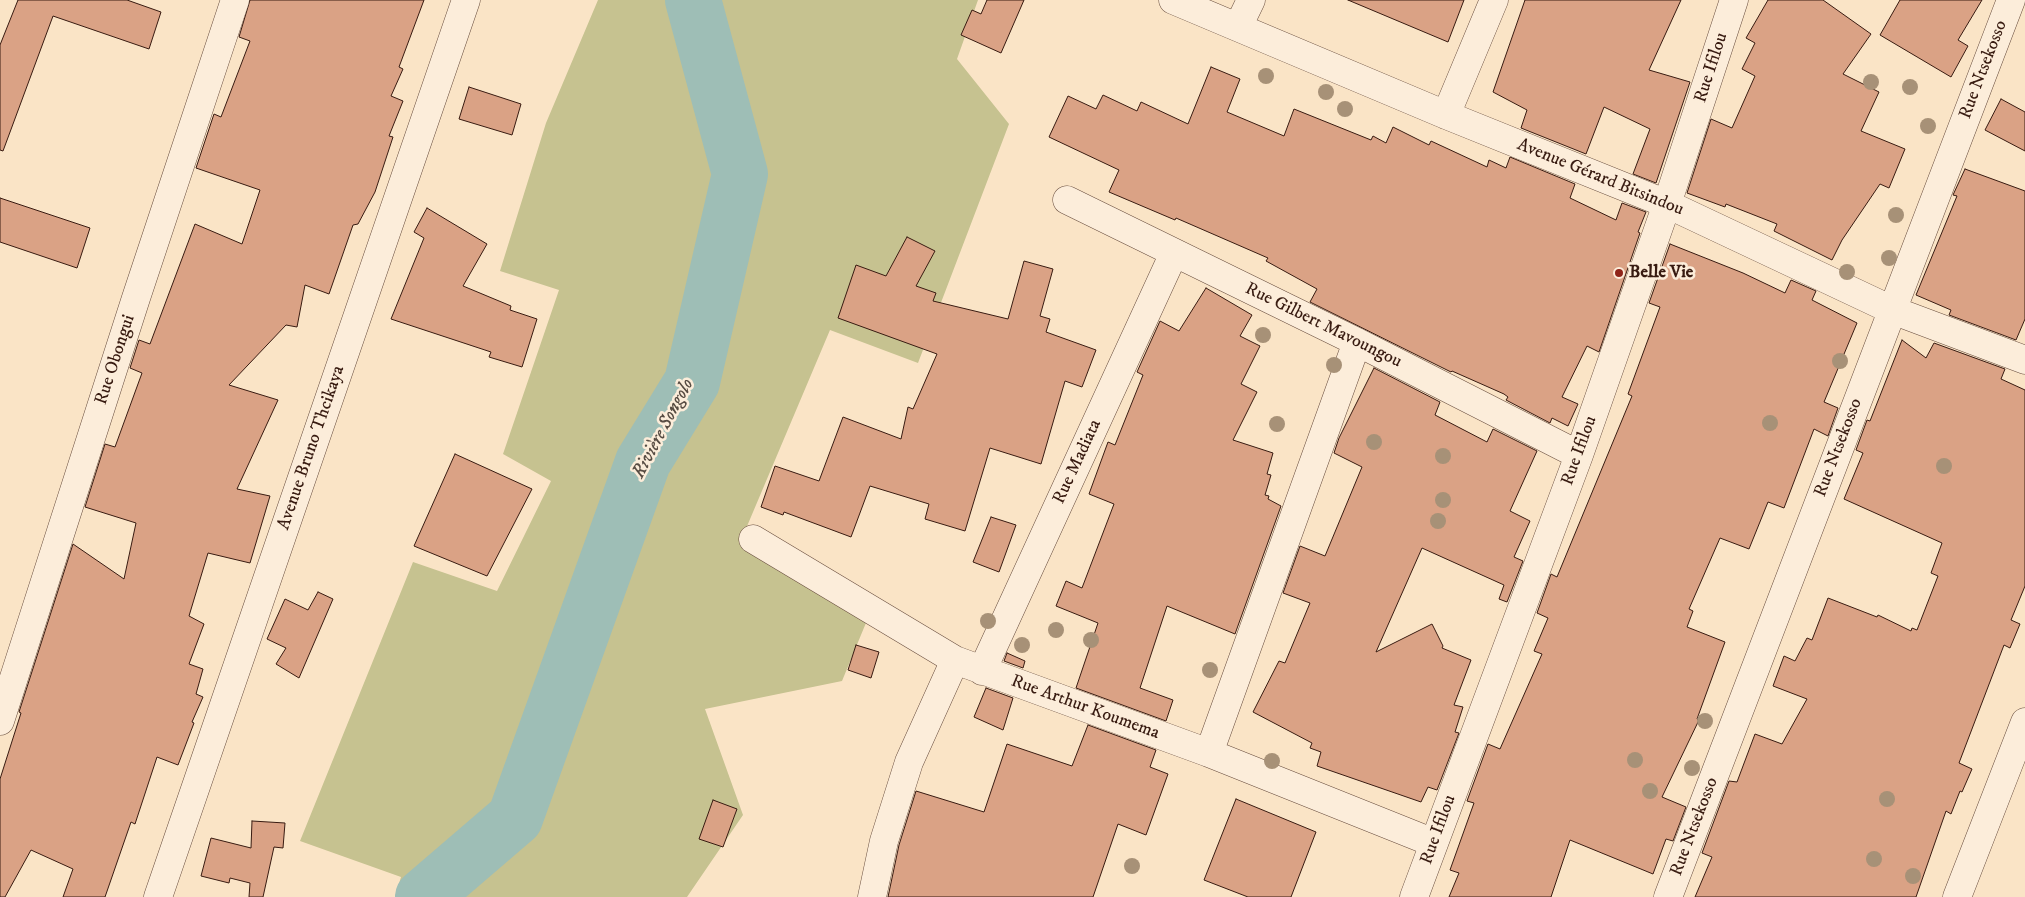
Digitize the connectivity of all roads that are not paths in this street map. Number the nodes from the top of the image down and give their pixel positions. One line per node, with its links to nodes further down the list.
1 (235, 0): 20 (street, Rue Obongui)
2 (466, 0): 24 (street, Avenue Bruno Thcikaya)
3 (1173, 0): 8 (street, Avenue Gérard Bitsindou)
4 (1250, 0): 8 (street)
5 (1494, 0): 9 (street)
6 (1734, 0): 11 (street, Rue Ifilou)
7 (2011, 0): 13 (street, Rue Ntsekosso)
8 (1238, 27): 9 (street, Avenue Gérard Bitsindou)
9 (1446, 116): 11 (street, Avenue Gérard Bitsindou)
10 (1067, 200): 12 (street, Rue Gilbert Mavoungou)
11 (1667, 204): 13 (street, Avenue Gérard Bitsindou); 16 (street, Rue Ifilou)
12 (1174, 253): 14 (street, Rue Gilbert Mavoungou); 19 (street, Rue Madiata)
13 (1892, 310): 15 (street, Avenue Gérard Bitsindou); 27 (street, Rue Ntsekosso)
14 (1357, 342): 16 (street, Rue Gilbert Mavoungou); 22 (street)
15 (2025, 360)
16 (1579, 455): 23 (street, Rue Ifilou)
17 (754, 540): 18 (street, Rue Arthur Koumema)
18 (954, 660): 19 (street, Rue Arthur Koumema); 25 (street)
19 (982, 671): 22 (street, Rue Arthur Koumema)
20 (0, 721)
21 (2025, 722): 28 (street)
22 (1210, 753): 23 (street, Rue Arthur Koumema)
23 (1434, 843): 26 (street, Rue Ifilou)
24 (158, 897)
25 (872, 897)
26 (1414, 897)
27 (1668, 897)
28 (1957, 897)

